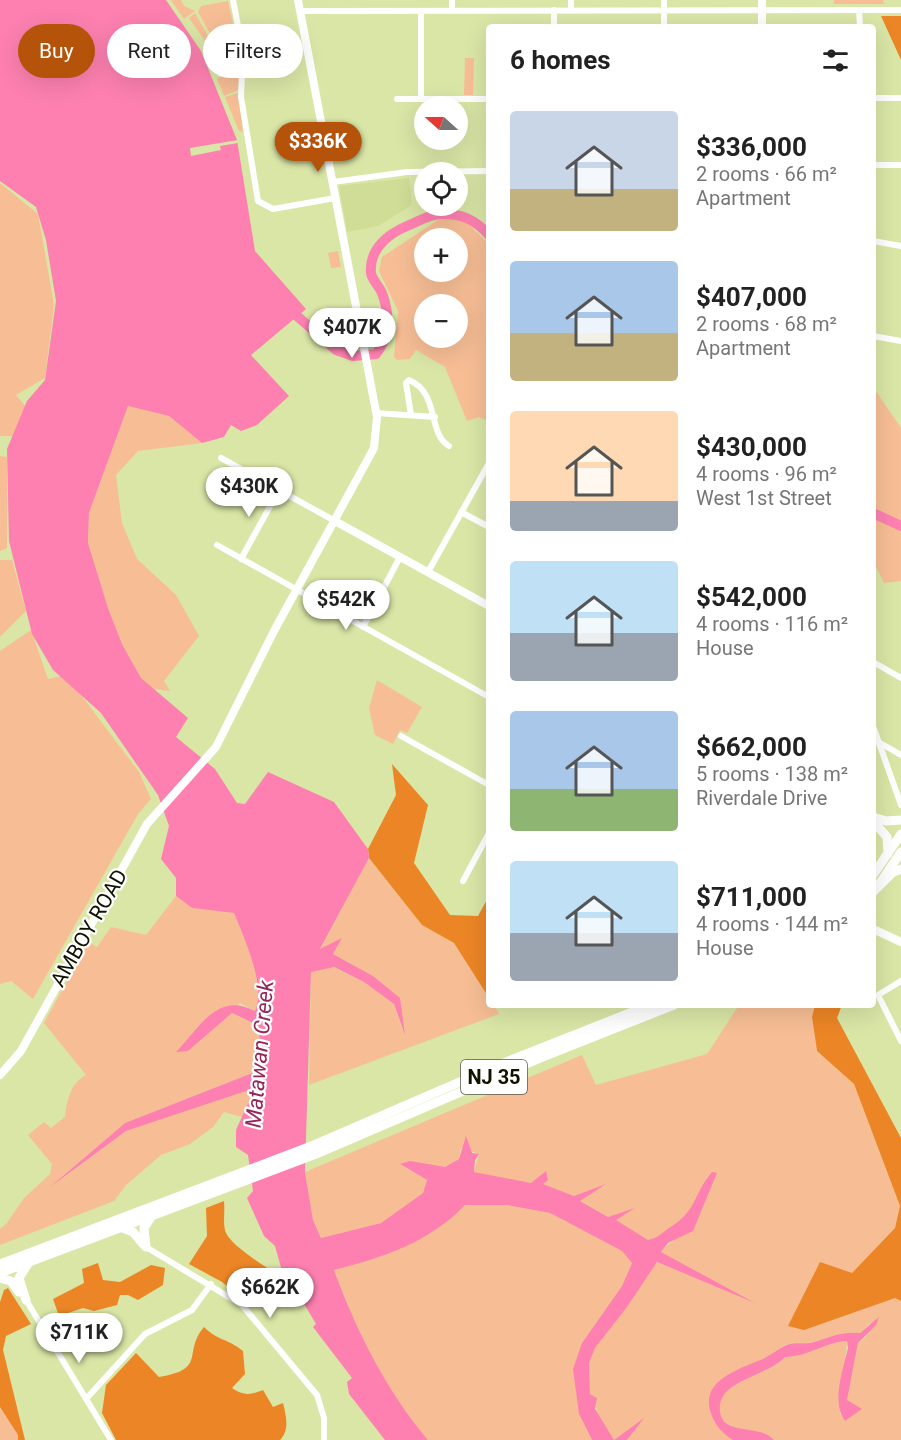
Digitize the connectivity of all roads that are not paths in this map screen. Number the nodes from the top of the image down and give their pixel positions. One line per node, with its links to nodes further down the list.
1 (233, 0): 33 (street)
2 (298, 0): 16 (main road, AMBOY ROAD)
3 (452, 0): 8 (street)
4 (571, 0): 10 (street)
5 (664, 0): 11 (street)
6 (762, 0): 12 (main road)
7 (829, 0): 13 (street)
8 (452, 10): 9 (street); 17 (street)
9 (554, 10): 10 (street); 18 (street)
10 (571, 10): 11 (street)
11 (664, 10): 12 (street); 19 (street)
12 (762, 10): 13 (street); 20 (main road)
13 (829, 10): 14 (street)
14 (860, 10): 15 (street); 21 (street)
15 (901, 10)
16 (300, 11): 17 (street); 32 (main road, AMBOY ROAD)
17 (421, 11): 22 (street)
18 (554, 24)
19 (664, 24)
20 (762, 24)
21 (860, 24)
22 (421, 96)
23 (876, 98): 24 (street)
24 (901, 98)
25 (398, 99): 26 (street)
26 (414, 99)
27 (468, 99): 28 (street)
28 (486, 99)
29 (876, 165): 30 (street)
30 (901, 165)
31 (486, 171): 32 (street)
32 (333, 182): 33 (main road, AMBOY ROAD)
33 (335, 198): 38 (main road, AMBOY ROAD)
34 (876, 242): 35 (street)
35 (901, 246)
36 (876, 337): 37 (street)
37 (901, 341)
38 (376, 413): 39 (street); 46 (main road, AMBOY ROAD)
39 (411, 415): 40 (street); 40 (street)
40 (435, 417): 41 (street)
41 (449, 446)
42 (221, 458): 44 (street)
43 (486, 468): 45 (street)
44 (279, 490): 46 (street); 50 (street)
45 (461, 512): 47 (street); 51 (street)
46 (334, 521): 49 (main road); 52 (main road, AMBOY ROAD)
47 (486, 525)
48 (217, 545): 50 (street)
49 (400, 557): 51 (main road); 54 (street)
50 (240, 559): 52 (street)
51 (428, 572): 53 (main road)
52 (296, 590): 54 (street); 80 (main road, AMBOY ROAD)
53 (486, 604)
54 (363, 627): 57 (street)
55 (876, 664): 56 (street)
56 (901, 678)
57 (486, 694)
58 (401, 736): 61 (street)
59 (876, 741): 60 (street); 62 (street)
60 (901, 755)
61 (486, 783)
62 (901, 805)
63 (876, 819): 64 (highway)
64 (901, 820)
65 (876, 823): 69 (highway)
66 (901, 834): 69 (highway)
67 (486, 839): 72 (street)
68 (901, 852): 73 (highway)
69 (888, 854): 71 (highway)
70 (901, 868): 73 (highway)
71 (876, 871)
72 (463, 881)
73 (876, 889)
74 (876, 930): 75 (main road)
75 (901, 942)
76 (901, 981): 79 (street)
77 (642, 1008): 81 (highway, NJ 35)
78 (666, 1008): 81 (highway, NJ 35)
79 (901, 1041)
80 (0, 1075)
81 (315, 1150): 82 (highway, NJ 35)
82 (241, 1179): 83 (highway, NJ 35); 87 (highway, NJ 35)
83 (153, 1214): 84 (highway, NJ 35); 85 (highway)
84 (120, 1227): 85 (highway); 88 (highway, NJ 35)
85 (146, 1247): 92 (street)
86 (0, 1254): 87 (highway)
87 (12, 1259): 89 (highway, NJ 35)
88 (30, 1261): 90 (highway, NJ 35); 93 (highway)
89 (0, 1264)
90 (0, 1273)
91 (0, 1278): 93 (highway)
92 (211, 1284): 94 (street); 96 (street)
93 (26, 1300): 94 (street)
94 (86, 1400): 95 (street)
95 (111, 1440)
96 (324, 1440)

